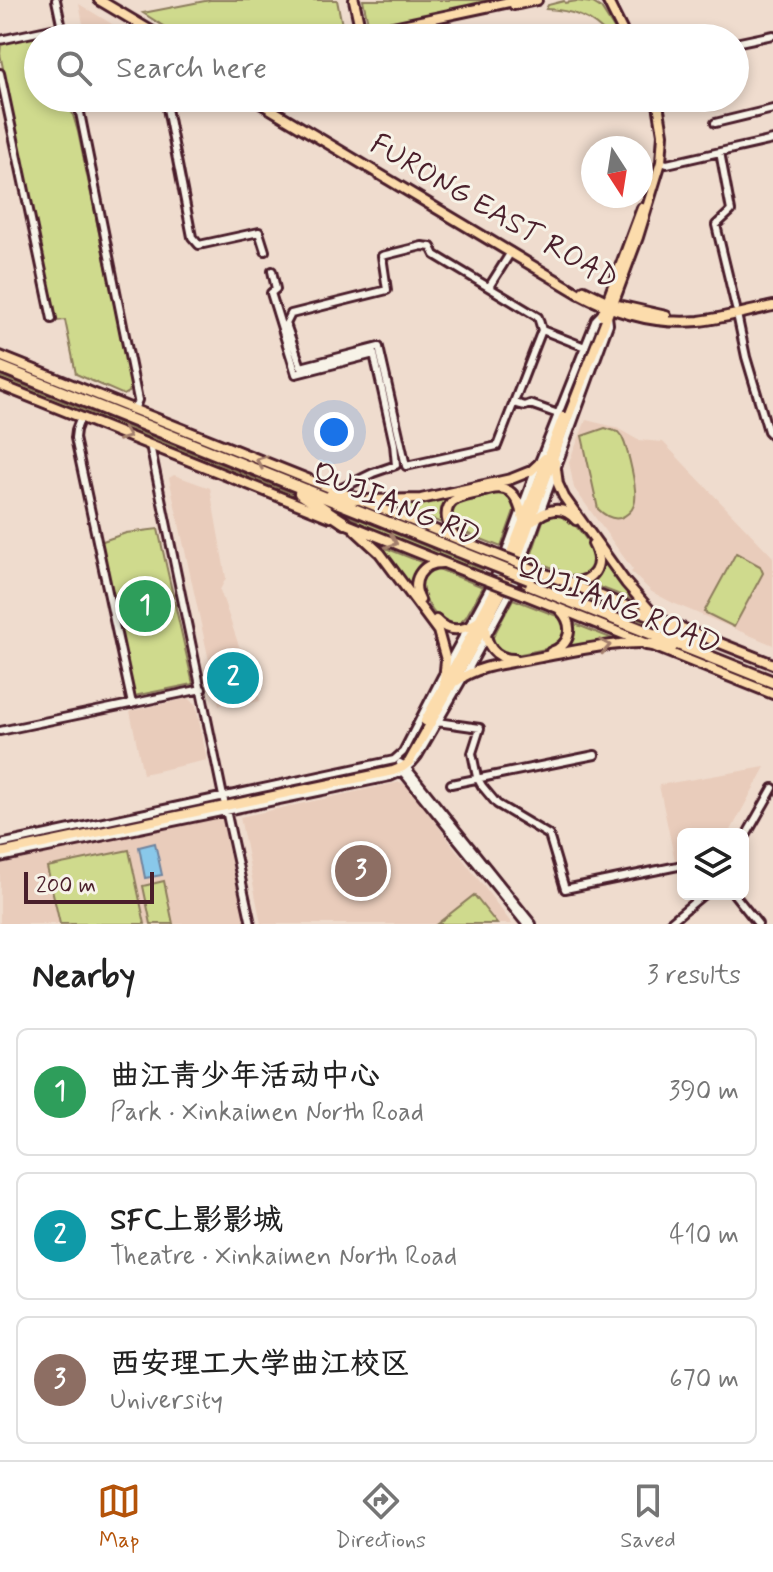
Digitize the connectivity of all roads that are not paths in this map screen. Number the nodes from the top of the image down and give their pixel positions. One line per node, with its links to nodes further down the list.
1 (56, 0): 8 (street)
2 (89, 0): 9 (main road)
3 (99, 0): 10 (main road)
4 (354, 0): 11 (main road)
5 (519, 0): 12 (main road)
6 (537, 0): 13 (main road)
7 (610, 0): 14 (main road)
8 (60, 24)
9 (130, 24)
10 (139, 24)
11 (359, 24)
12 (417, 24)
13 (423, 24)
14 (621, 24)
15 (24, 35): 17 (street)
16 (773, 35): 18 (street)
17 (0, 40)
18 (749, 40)
19 (0, 73): 20 (street)
20 (2, 89): 39 (street)
21 (773, 109): 28 (street)
22 (80, 112): 46 (street)
23 (168, 112): 32 (street)
24 (276, 112): 33 (main road, FURONG EAST ROAD)
25 (285, 112): 37 (main road, FURONG EAST ROAD)
26 (656, 112): 37 (main road)
27 (658, 112): 31 (main road)
28 (715, 123)
29 (773, 140): 30 (street)
30 (720, 152): 31 (street); 38 (street)
31 (661, 162): 37 (main road)
32 (265, 251)
33 (511, 252): 35 (street); 37 (main road, FURONG EAST ROAD)
34 (272, 271): 55 (street)
35 (489, 287): 40 (street); 45 (street)
36 (773, 303): 38 (main road, FURONG EAST ROAD)
37 (608, 308): 38 (main road, FURONG EAST ROAD); 41 (street); 51 (main road); 53 (street)
38 (736, 311): 49 (street)
39 (52, 319)
40 (542, 330): 41 (street); 45 (street)
41 (585, 347): 47 (street)
42 (0, 356): 46 (main road, QUJIANG ROAD)
43 (0, 370): 54 (highway, QUJIANG RD)
44 (0, 385): 48 (main road, QUJIANG ROAD)
45 (514, 403): 47 (street)
46 (134, 410): 55 (main road, QUJIANG ROAD, one-way to 46)
47 (558, 414): 52 (street)
48 (81, 417): 50 (main road, QUJIANG ROAD, one-way to 50); 81 (street)
49 (773, 436)
50 (150, 445): 59 (main road, QUJIANG ROAD); 79 (street)
51 (552, 453): 52 (main road); 53 (main road); 60 (main road)
52 (537, 467): 56 (main road); 57 (street)
53 (555, 472): 58 (street); 67 (main road)
54 (298, 489): 56 (highway); 59 (highway); 63 (highway, QUJIANG RD)
55 (336, 491): 56 (main road, QUJIANG ROAD)
56 (357, 499): 61 (main road, QUJIANG ROAD)
57 (521, 510): 60 (main road); 61 (main road); 69 (street)
58 (541, 515): 60 (main road); 64 (main road); 70 (street)
59 (345, 523): 62 (main road, QUJIANG ROAD, one-way to 62); 74 (main road)
60 (526, 525): 68 (main road)
61 (463, 541): 63 (main road, QUJIANG ROAD)
62 (445, 563): 63 (main road, QUJIANG ROAD); 69 (main road)
63 (485, 564): 65 (highway, QUJIANG RD, bridge); 65 (main road, QUJIANG ROAD, bridge)
64 (563, 581): 65 (main road, QUJIANG ROAD); 67 (main road, QUJIANG ROAD)
65 (528, 582): 66 (main road, QUJIANG ROAD); 72 (highway, QUJIANG RD)
66 (552, 605): 70 (main road); 71 (main road, QUJIANG ROAD)
67 (659, 619): 72 (highway); 73 (main road, QUJIANG ROAD)
68 (484, 620): 69 (main road); 70 (main road); 78 (main road)
69 (468, 627): 74 (street)
70 (486, 636): 75 (street)
71 (646, 644): 72 (highway); 75 (main road, one-way to 71); 80 (main road, QUJIANG ROAD)
72 (696, 648): 76 (highway, QUJIANG RD); 77 (highway, QUJIANG RD)
73 (773, 664)
74 (445, 670): 78 (main road); 85 (street)
75 (465, 675): 78 (main road); 82 (street)
76 (773, 675)
77 (773, 682)
78 (447, 687): 85 (main road)
79 (202, 689): 81 (street); 89 (street)
80 (773, 694)
81 (132, 704): 83 (street)
82 (437, 722): 85 (street); 86 (street)
83 (0, 731)
84 (595, 755): 86 (street)
85 (402, 766): 89 (main road); 96 (street)
86 (477, 777): 87 (street); 92 (street)
87 (451, 784)
88 (773, 788): 90 (street)
89 (225, 804): 91 (main road); 95 (street)
90 (749, 830)
91 (0, 851)
92 (677, 866)
93 (697, 900): 97 (street)
94 (739, 900): 98 (street)
95 (251, 924)
96 (529, 924)
97 (668, 924)
98 (758, 924)

